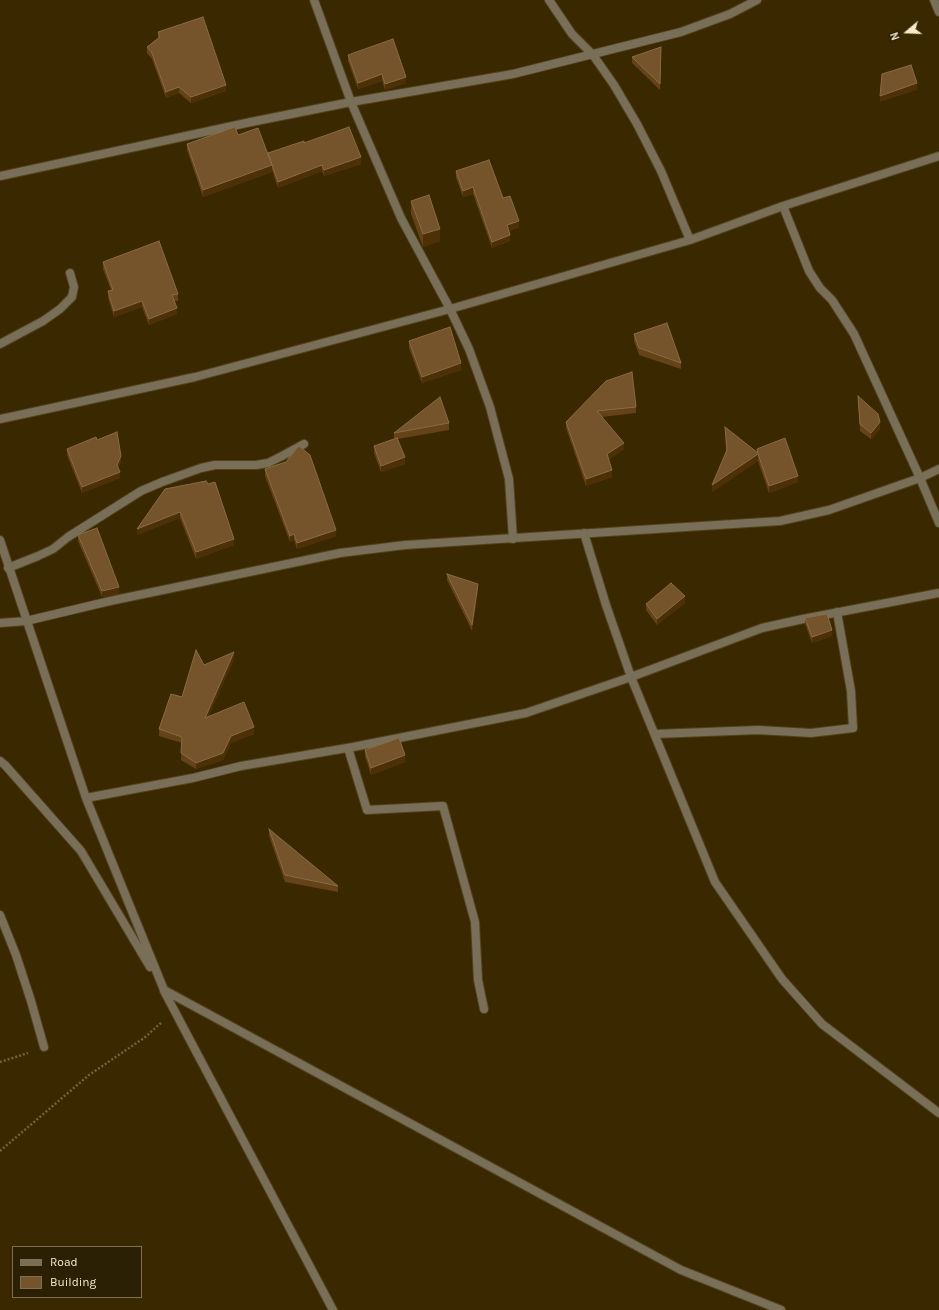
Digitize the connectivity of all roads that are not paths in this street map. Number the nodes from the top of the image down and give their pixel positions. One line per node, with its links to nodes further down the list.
1 (314, 0): 7 (street)
2 (549, 0): 6 (street)
3 (757, 0): 6 (street)
4 (934, 0): 5 (street)
5 (939, 12)
6 (593, 55): 7 (street); 11 (street)
7 (351, 102): 9 (street); 13 (street)
8 (939, 156): 10 (street)
9 (0, 176)
10 (783, 206): 11 (street); 18 (street)
11 (690, 240): 13 (street)
12 (70, 273): 14 (street)
13 (450, 309): 15 (street); 21 (street)
14 (0, 344)
15 (0, 419)
16 (304, 444): 23 (street)
17 (939, 469): 18 (street)
18 (920, 478): 19 (street); 20 (street)
19 (939, 523)
20 (584, 533): 21 (street); 28 (street)
21 (513, 539): 26 (street)
22 (0, 540): 23 (street)
23 (8, 568): 26 (street)
24 (939, 593): 25 (street)
25 (837, 612): 28 (street); 29 (street)
26 (26, 621): 27 (street); 32 (street)
27 (0, 623)
28 (631, 677): 29 (street); 30 (street)
29 (655, 734): 37 (street)
30 (348, 748): 32 (street); 35 (street)
31 (0, 761): 34 (street)
32 (86, 798): 34 (street)
33 (0, 915): 36 (street)
34 (164, 990): 38 (street); 39 (street)
35 (484, 1009)
36 (44, 1047)
37 (939, 1113)
38 (333, 1310)
39 (780, 1310)

